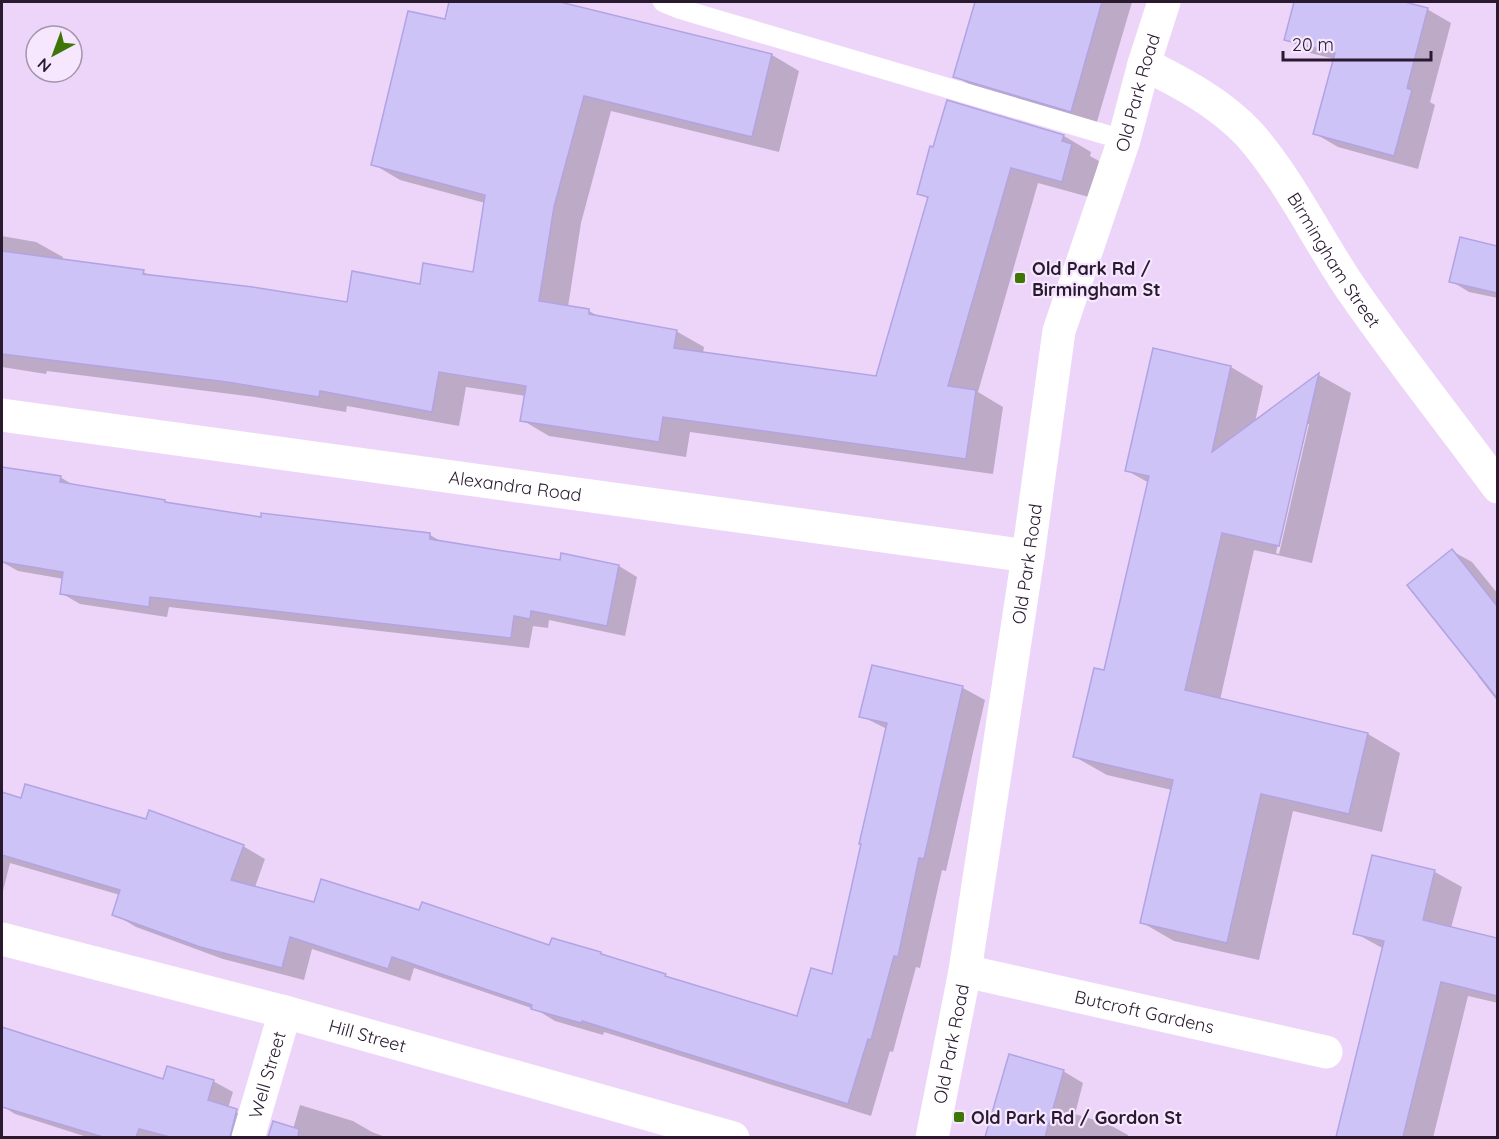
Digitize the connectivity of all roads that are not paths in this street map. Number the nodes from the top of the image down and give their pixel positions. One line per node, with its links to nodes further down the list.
1 (663, 2): 4 (lane)
2 (1164, 2): 3 (street, Old Park Road)
3 (1144, 64): 4 (street, Old Park Road); 6 (street, Birmingham Street)
4 (1124, 140): 7 (street, Old Park Road)
5 (2, 415): 7 (street, Alexandra Road)
6 (1497, 487)
7 (1028, 556): 9 (street, Old Park Road)
8 (2, 939): 10 (street, Hill Street)
9 (965, 971): 11 (street, Butcroft Gardens); 14 (street, Old Park Road)
10 (285, 1012): 12 (street, Well Street); 13 (street, Hill Street)
11 (1326, 1052)
12 (248, 1137)
13 (734, 1137)
14 (932, 1137)

